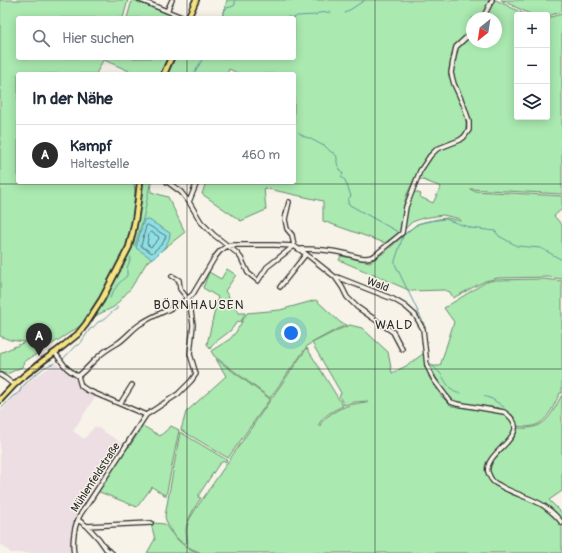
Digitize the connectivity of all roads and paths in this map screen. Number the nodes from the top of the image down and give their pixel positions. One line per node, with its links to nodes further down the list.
1 (140, 0): 5 (street)
2 (172, 0): 5 (street)
3 (196, 0): 8 (main road)
4 (492, 0): 6 (street)
5 (167, 11): 7 (street)
6 (486, 12)
7 (179, 16)
8 (189, 16)
9 (466, 38): 19 (street)
10 (170, 60): 11 (main road)
11 (165, 72)
12 (140, 184): 26 (main road)
13 (170, 184): 15 (street)
14 (196, 184): 15 (street)
15 (190, 202): 17 (street)
16 (289, 202): 18 (street)
17 (227, 246): 18 (street); 18 (street); 24 (street)
18 (294, 246): 19 (street)
19 (299, 250): 20 (street)
20 (306, 254): 22 (street); 23 (street)
21 (172, 276): 24 (street)
22 (335, 277): 25 (street); 36 (street, Wald)
23 (280, 287)
24 (188, 299): 28 (street); 33 (street)
25 (402, 349)
26 (56, 352): 28 (street); 29 (main road)
27 (0, 375): 29 (street)
28 (78, 376): 32 (street)
29 (14, 385): 31 (main road)
30 (132, 385): 32 (street)
31 (0, 400)
32 (120, 404): 33 (street)
33 (146, 415): 34 (street, Mühlenfeldstraße)
34 (78, 520): 37 (street); 38 (street, Mühlenfeldstraße)
35 (151, 523): 37 (street)
36 (562, 523)
37 (87, 526): 39 (street)
38 (74, 553)
39 (112, 553)

